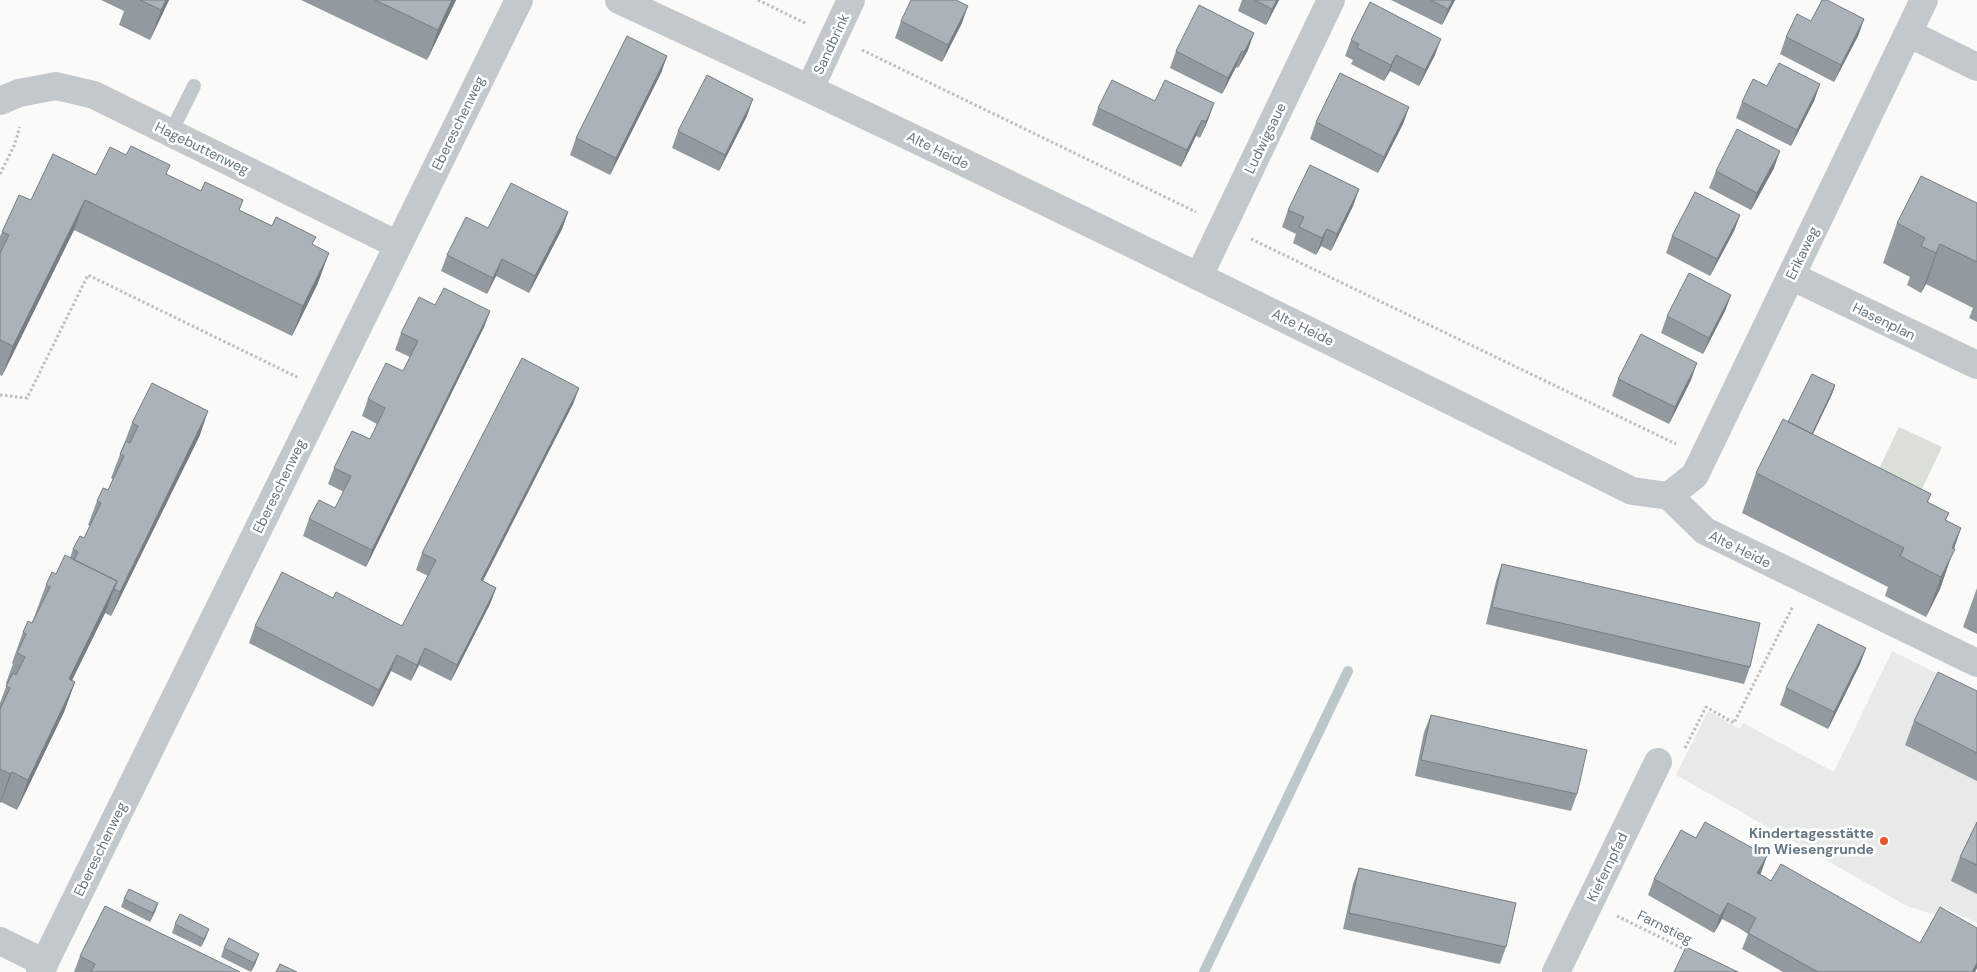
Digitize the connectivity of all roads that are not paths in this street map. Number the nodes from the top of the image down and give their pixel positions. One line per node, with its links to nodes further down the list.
1 (519, 0): 12 (street, Ebereschenweg)
2 (619, 0): 9 (street, Alte Heide)
3 (851, 0): 9 (street, Sandbrink)
4 (1332, 0): 13 (street, Ludwigsaue)
5 (1924, 0): 6 (street, Erikaweg)
6 (1908, 33): 7 (street); 14 (street, Erikaweg)
7 (1977, 67)
8 (194, 86): 11 (lane)
9 (810, 88): 13 (street, Alte Heide)
10 (0, 101): 11 (street, Hagebuttenweg)
11 (171, 132): 12 (street, Hagebuttenweg)
12 (398, 245): 20 (street, Ebereschenweg)
13 (1199, 276): 16 (street, Alte Heide)
14 (1791, 276): 15 (street, Hasenplan); 16 (street, Erikaweg)
15 (1977, 365)
16 (1669, 496): 17 (street, Alte Heide)
17 (1977, 663)
18 (1658, 762): 21 (street, Kiefernpfad)
19 (0, 941): 20 (street)
20 (42, 968)
21 (1556, 972)

